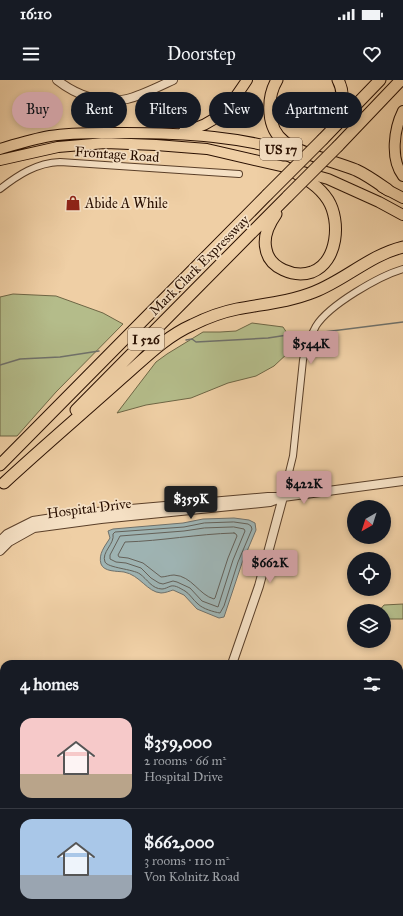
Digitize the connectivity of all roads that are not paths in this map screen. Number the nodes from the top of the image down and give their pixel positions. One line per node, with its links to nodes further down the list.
1 (56, 80): 2 (street)
2 (173, 80)
3 (247, 80): 9 (highway)
4 (277, 80): 17 (highway)
5 (338, 80): 10 (highway)
6 (380, 80): 10 (highway, Mark Clark Expressway / I 526)
7 (401, 80): 18 (highway, Mark Clark Expressway, bridge)
8 (403, 111): 15 (highway)
9 (168, 133): 11 (highway, US 17); 17 (highway, US 17)
10 (323, 139): 23 (highway, Mark Clark Expressway / I 526, bridge)
11 (0, 149)
12 (0, 160): 13 (highway, US 17)
13 (285, 167): 18 (highway); 20 (highway, US 17)
14 (239, 174): 16 (street, Frontage Road)
15 (403, 176)
16 (0, 189)
17 (388, 190): 19 (highway, US 17)
18 (288, 196): 25 (highway, Mark Clark Expressway / I 526)
19 (403, 198)
20 (403, 215)
21 (403, 247): 25 (highway)
22 (403, 269): 26 (street)
23 (0, 465)
24 (403, 481): 26 (street, Hospital Drive)
25 (2, 485)
26 (283, 497): 27 (street, Hospital Drive); 28 (street, Hospital Drive); 29 (street)
27 (0, 542)
28 (0, 551)
29 (233, 660)

